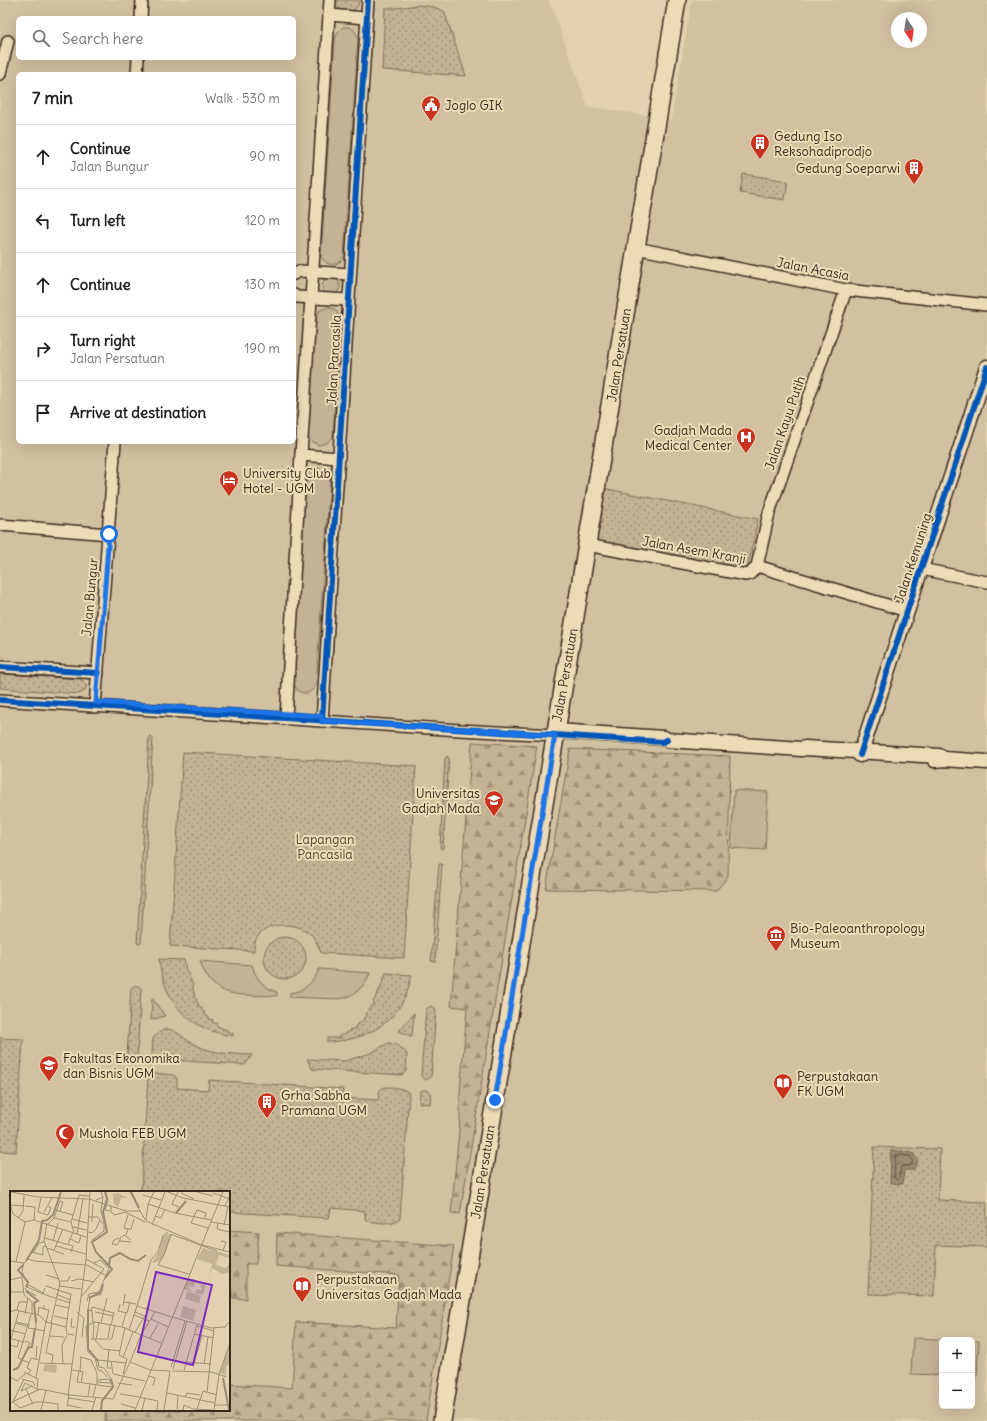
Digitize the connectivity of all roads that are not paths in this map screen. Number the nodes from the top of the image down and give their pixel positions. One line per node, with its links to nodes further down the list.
1 (142, 0): 6 (street)
2 (330, 0): 5 (street, Jalan Pancasila)
3 (368, 0): 7 (street, Jalan Pancasila)
4 (677, 0): 12 (main road, Jalan Persatuan)
5 (329, 15): 7 (street); 13 (street, Jalan Pancasila)
6 (140, 16)
7 (366, 18): 15 (street, Jalan Pancasila)
8 (9, 41): 11 (street)
9 (138, 60): 10 (street)
10 (137, 72)
11 (0, 74)
12 (636, 248): 16 (street, Jalan Acasia); 27 (main road, Jalan Persatuan)
13 (313, 271): 14 (street); 15 (street); 18 (street, Jalan Pancasila)
14 (296, 273)
15 (350, 274): 19 (street, Jalan Pancasila)
16 (846, 290): 20 (street, Jalan Acasia); 28 (street, Jalan Kayu Putih)
17 (296, 296): 18 (street)
18 (311, 298): 19 (street, Jalan Pancasila); 23 (street, Jalan Pancasila)
19 (348, 300): 24 (street, Jalan Pancasila)
20 (987, 305)
21 (987, 368): 29 (street, Jalan Kemuning)
22 (115, 444): 26 (street, Jalan Bungur)
23 (301, 456): 24 (street); 36 (street, Jalan Pancasila)
24 (339, 458): 37 (street, Jalan Pancasila)
25 (0, 525): 26 (street)
26 (109, 534): 33 (street, Jalan Bungur)
27 (587, 545): 28 (street, Jalan Asem Kranji); 38 (main road, Jalan Persatuan)
28 (757, 566): 31 (street, Jalan Asem Kranji)
29 (921, 569): 30 (street); 31 (street, Jalan Kemuning)
30 (987, 582)
31 (907, 611): 39 (street, Jalan Kemuning)
32 (0, 667): 33 (street)
33 (98, 673): 35 (street, Jalan Bungur)
34 (0, 700): 35 (street)
35 (95, 704): 36 (street)
36 (286, 716): 37 (street)
37 (322, 718): 38 (street)
38 (555, 733): 39 (street); 41 (main road, Jalan Persatuan)
39 (861, 753): 40 (street)
40 (987, 762)
41 (442, 1421)

